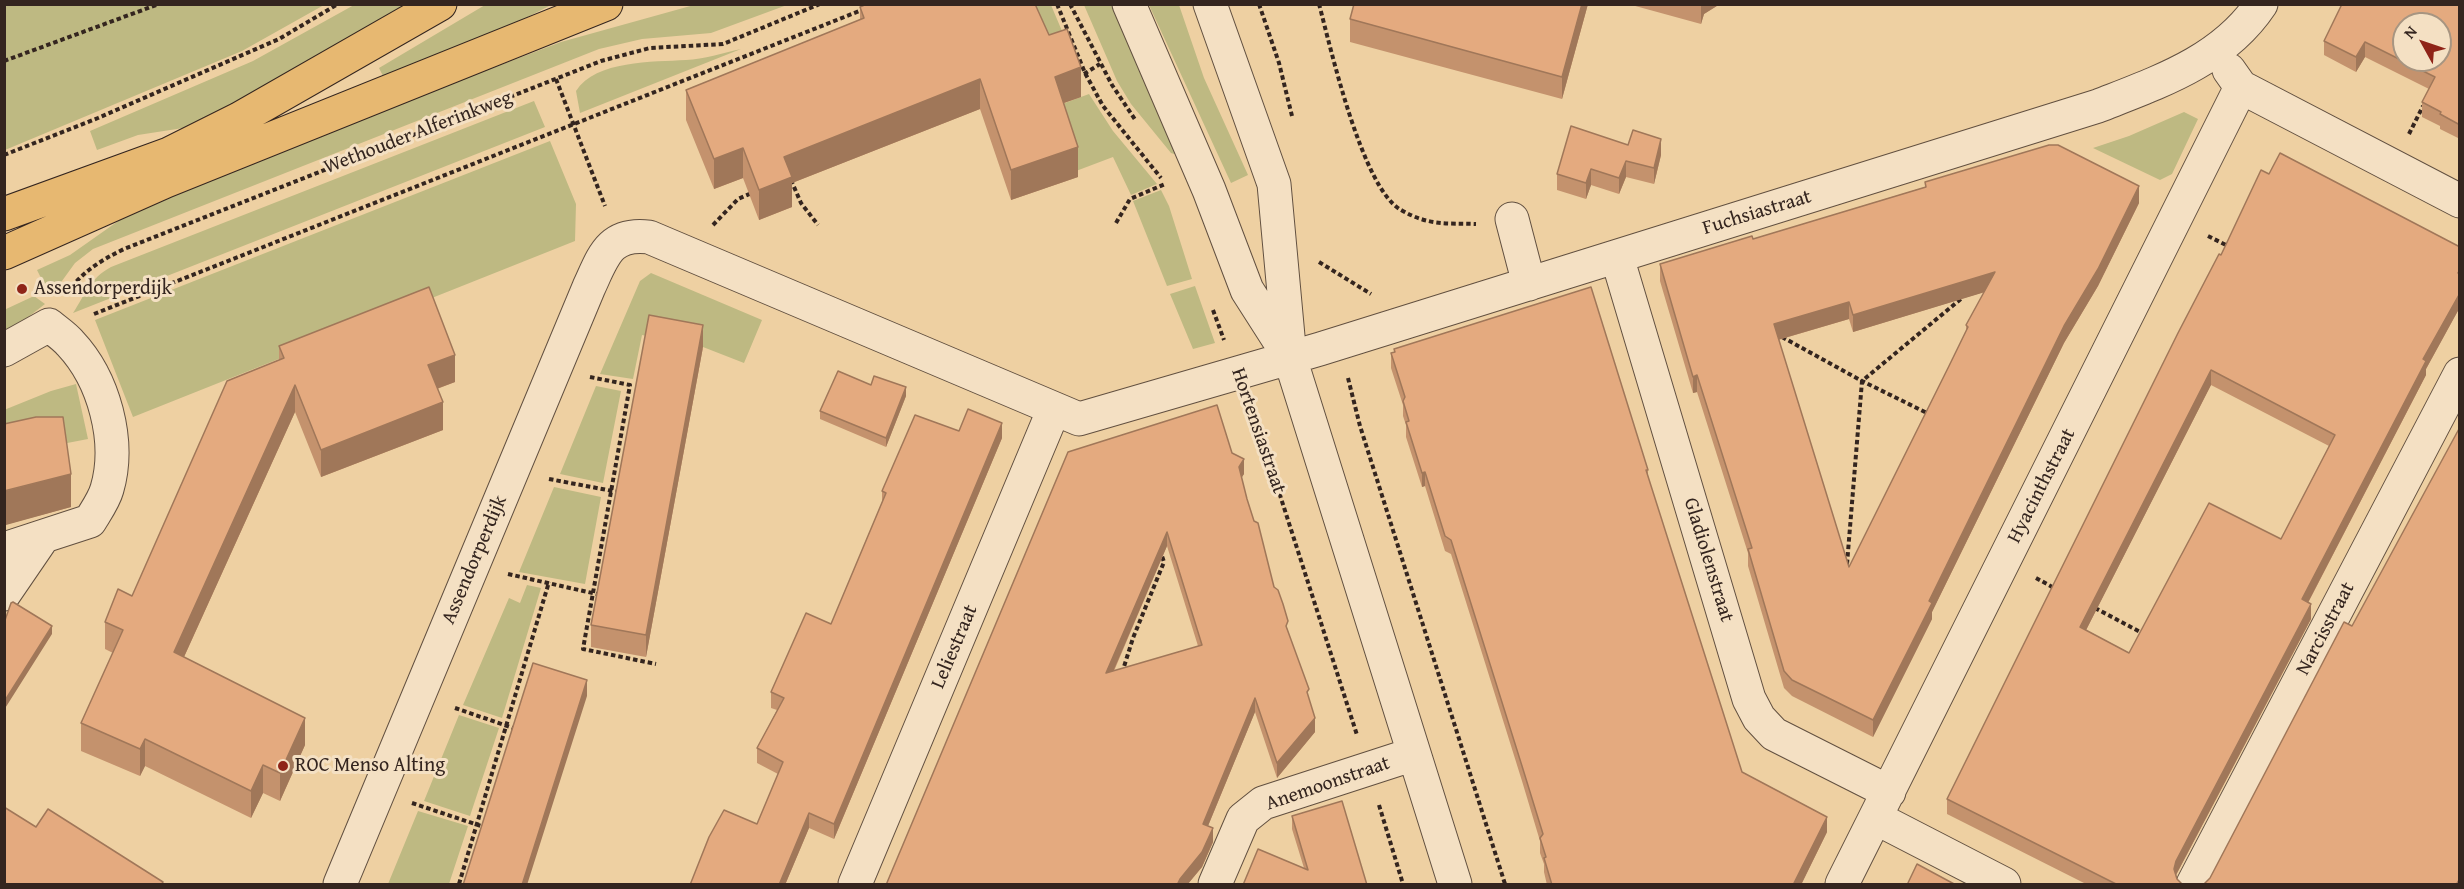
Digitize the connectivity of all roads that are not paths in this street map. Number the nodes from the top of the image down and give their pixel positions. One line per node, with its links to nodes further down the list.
1 (440, 4): 9 (main road)
2 (606, 4): 11 (main road)
3 (1129, 4): 15 (street)
4 (1210, 4): 15 (street)
5 (2261, 4): 6 (street)
6 (2216, 51): 7 (street); 12 (street, Fuchsiastraat)
7 (2241, 87): 8 (street); 22 (street, Hyacinthstraat)
8 (2460, 201)
9 (4, 214)
10 (1512, 219): 13 (street)
11 (4, 253)
12 (1617, 257): 13 (street, Fuchsiastraat); 22 (street, Gladiolenstraat)
13 (1529, 284): 15 (street, Fuchsiastraat)
14 (4, 350): 18 (street)
15 (1290, 358): 17 (street); 21 (street)
16 (2460, 374): 29 (street, Narcisstraat)
17 (1054, 409): 23 (street, Assendorperdijk); 24 (street, Leliestraat)
18 (43, 537): 19 (street); 20 (street)
19 (4, 549)
20 (4, 594)
21 (1414, 754): 25 (street, Anemoonstraat); 26 (street)
22 (1882, 805): 27 (street, Hyacinthstraat); 28 (street, Gladiolenstraat)
23 (340, 885)
24 (855, 885)
25 (1215, 885)
26 (1455, 885)
27 (1842, 885)
28 (2004, 885)
29 (2193, 885)

